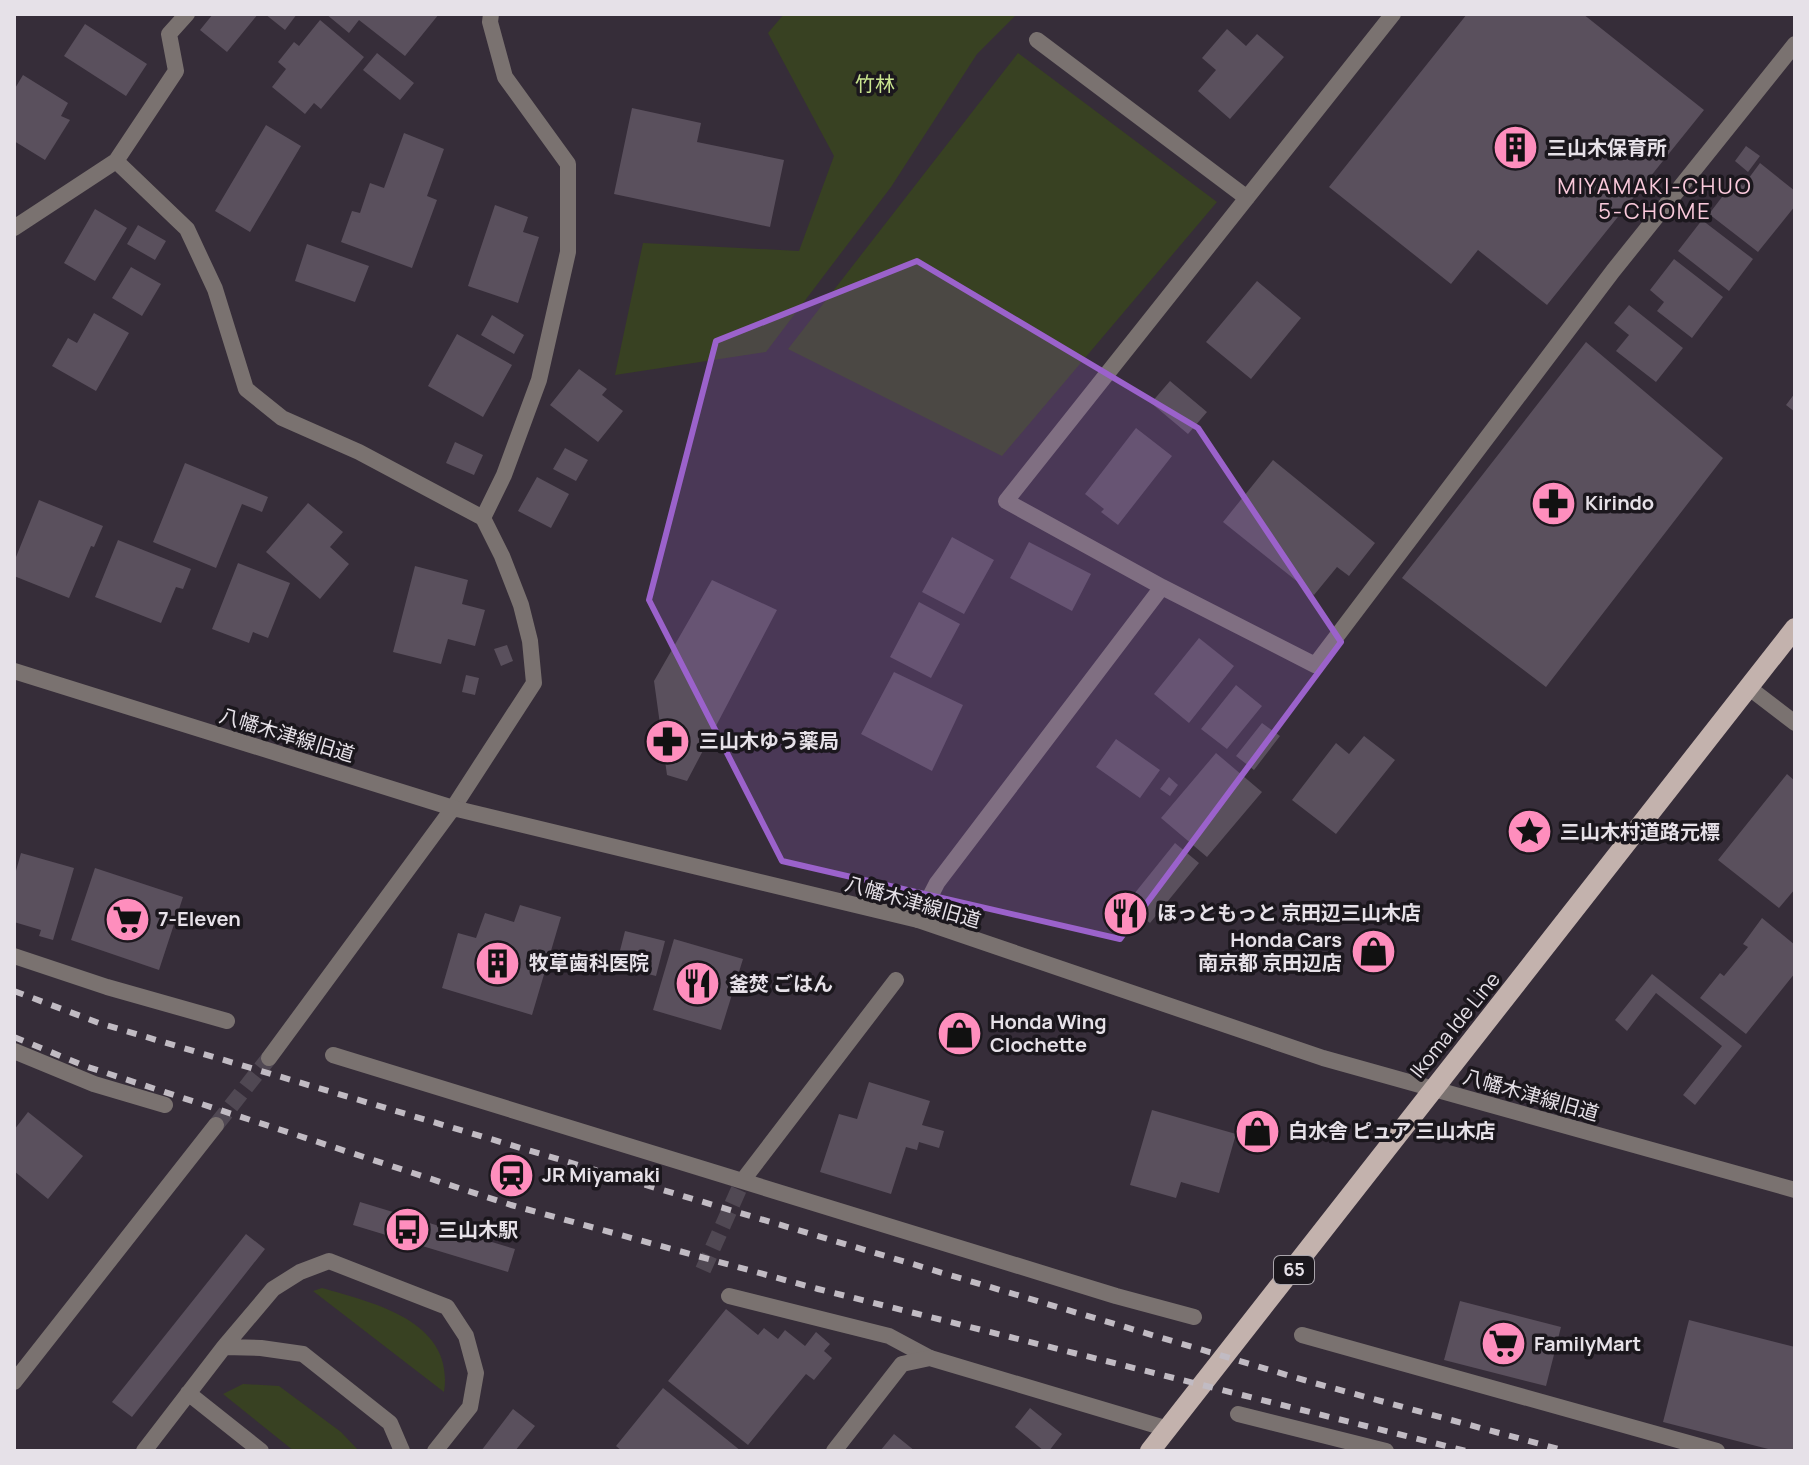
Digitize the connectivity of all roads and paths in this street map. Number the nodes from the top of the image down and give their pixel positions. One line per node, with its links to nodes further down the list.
1 (187, 14): 6 (street)
2 (491, 14): 9 (street)
3 (1393, 14): 7 (street)
4 (1037, 40): 7 (street)
5 (1795, 44): 10 (street)
6 (116, 161): 8 (street); 9 (street)
7 (1247, 198): 10 (street)
8 (14, 228)
9 (483, 518): 15 (street)
10 (1162, 587): 16 (street)
11 (1795, 628): 13 (main road, Ikoma Ide Line / 65)
12 (14, 671): 15 (street, 八幡木津線旧道)
13 (1748, 687): 14 (street); 23 (main road, Ikoma Ide Line / 65)
14 (1795, 723)
15 (453, 808): 16 (street, 八幡木津線旧道); 22 (street)
16 (918, 920): 23 (street, 八幡木津線旧道)
17 (14, 956): 19 (street)
18 (896, 980): 26 (street)
19 (227, 1021)
20 (14, 1051): 24 (street)
21 (333, 1055): 26 (street)
22 (269, 1058)
23 (1435, 1088): 27 (street, 八幡木津線旧道); 36 (main road, Ikoma Ide Line / 65)
24 (165, 1105)
25 (216, 1125): 33 (street)
26 (743, 1180): 29 (street)
27 (1795, 1190)
28 (729, 1296): 32 (street)
29 (1194, 1317)
30 (1302, 1335): 44 (street)
31 (224, 1347): 34 (street); 39 (street); 40 (street)
32 (930, 1358): 36 (street); 41 (street)
33 (14, 1382)
34 (188, 1393): 37 (street); 38 (street)
35 (1238, 1414): 43 (street)
36 (1168, 1429): 42 (main road, Ikoma Ide Line / 65)
37 (144, 1451)
38 (261, 1451)
39 (402, 1451)
40 (435, 1451)
41 (834, 1451)
42 (1150, 1451)
43 (1386, 1451)
44 (1717, 1451)

